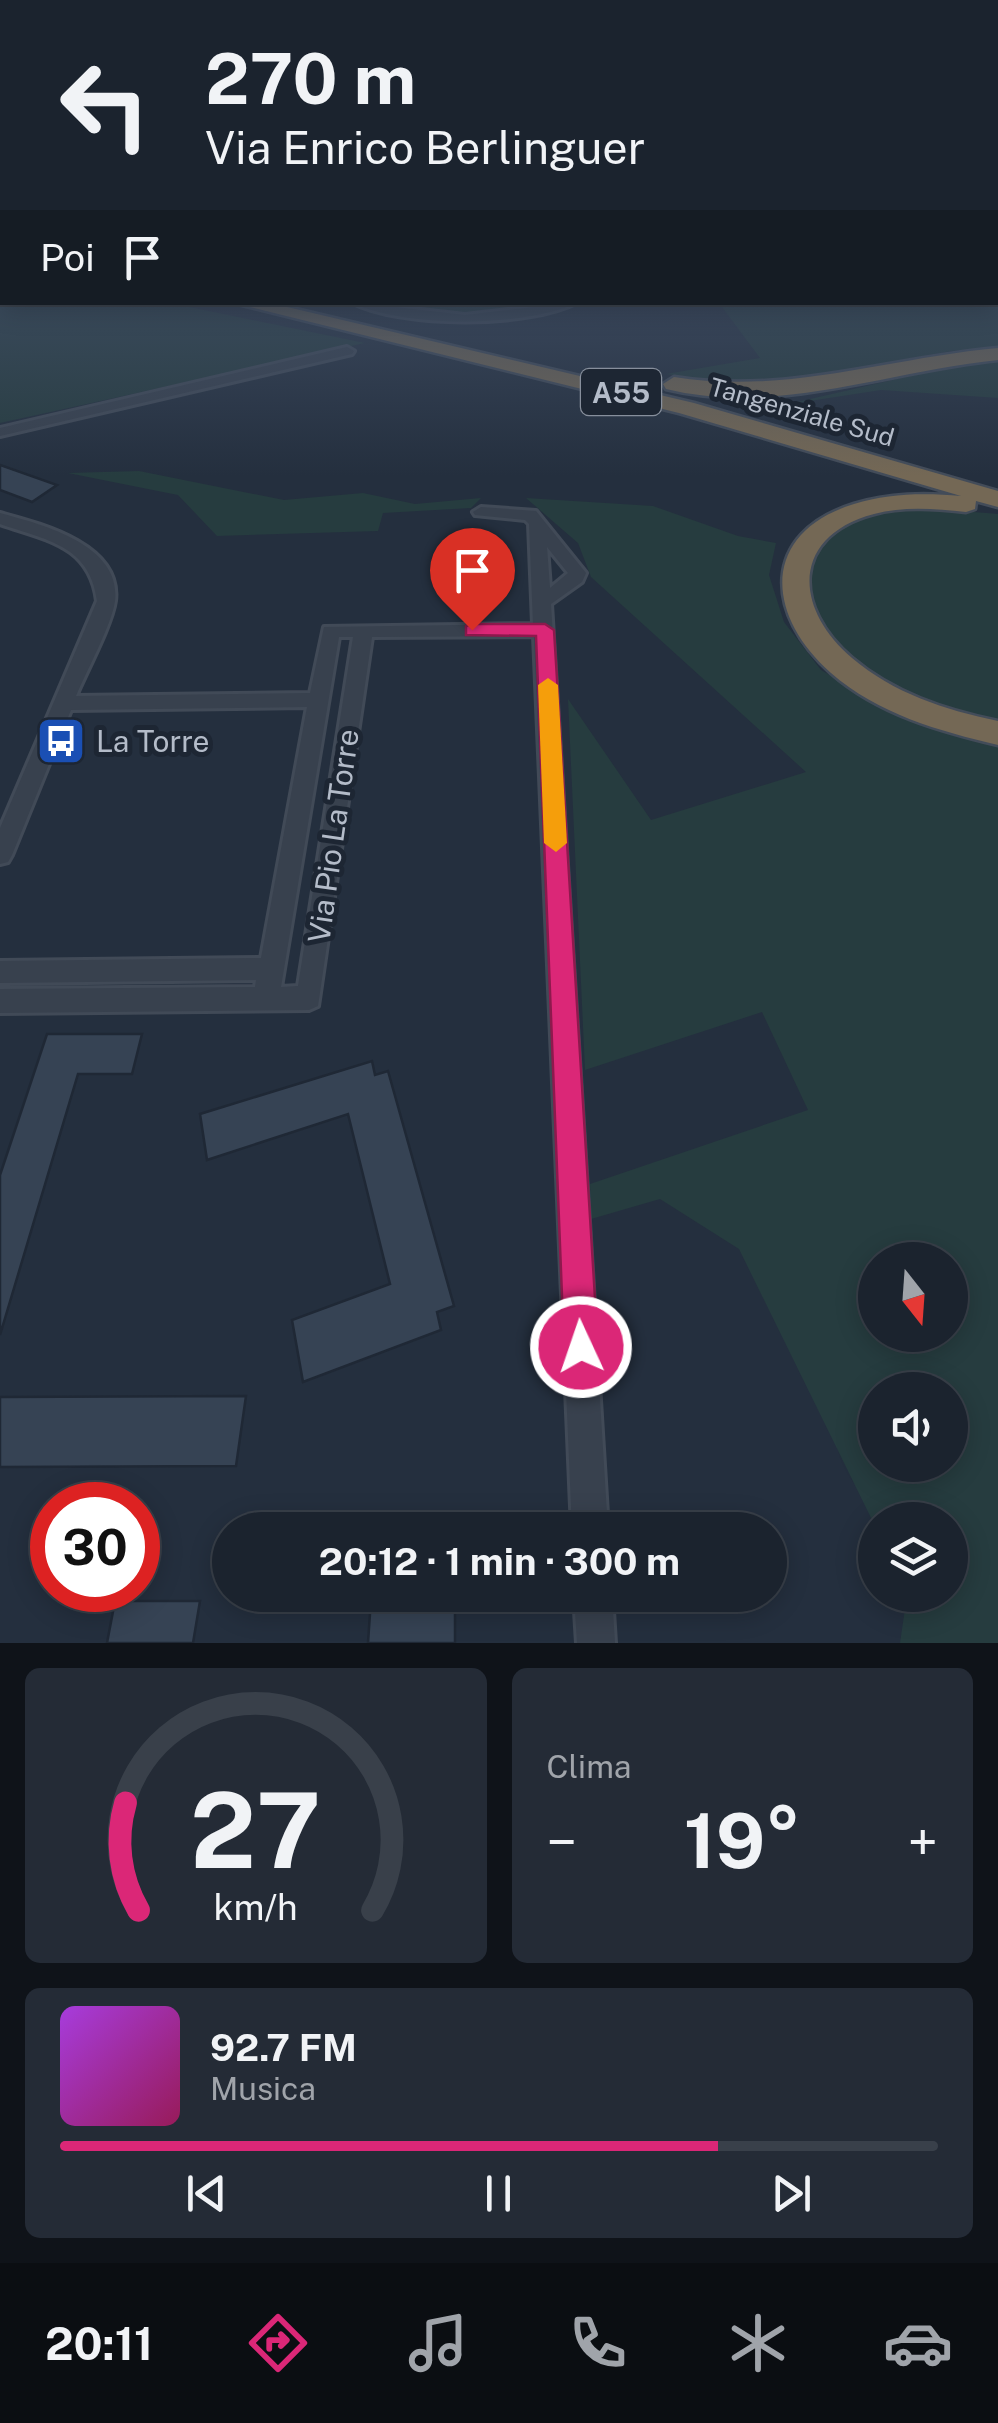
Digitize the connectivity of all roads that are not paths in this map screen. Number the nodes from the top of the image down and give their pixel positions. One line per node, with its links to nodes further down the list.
1 (326, 323): 8 (highway, Tangenziale Sud / A55)
2 (383, 323): 4 (highway, Tangenziale Sud / A55)
3 (347, 351): 6 (street)
4 (520, 354): 5 (highway); 7 (highway, Tangenziale Sud / A55)
5 (998, 354)
6 (0, 432)
7 (998, 483)
8 (998, 500)
9 (998, 510): 20 (highway)
10 (481, 512): 12 (street)
11 (0, 518): 19 (street)
12 (536, 520): 13 (street); 14 (street)
13 (564, 556): 14 (street); 15 (street)
14 (540, 558): 15 (street)
15 (543, 600): 16 (street)
16 (545, 630): 17 (street); 26 (street)
17 (363, 631): 18 (street, Via Pio La Torre); 24 (street, Via Pio La Torre)
18 (319, 700): 19 (street, Via Pio La Torre); 22 (street, Via Pio La Torre)
19 (64, 703): 21 (street)
20 (998, 733)
21 (0, 855)
22 (272, 969): 23 (street, Via Pio La Torre); 24 (street, Via Pio La Torre)
23 (0, 972)
24 (266, 998): 25 (street, Via Pio La Torre)
25 (0, 1001)
26 (589, 1512)
27 (595, 1612): 28 (street)
28 (596, 1643)

